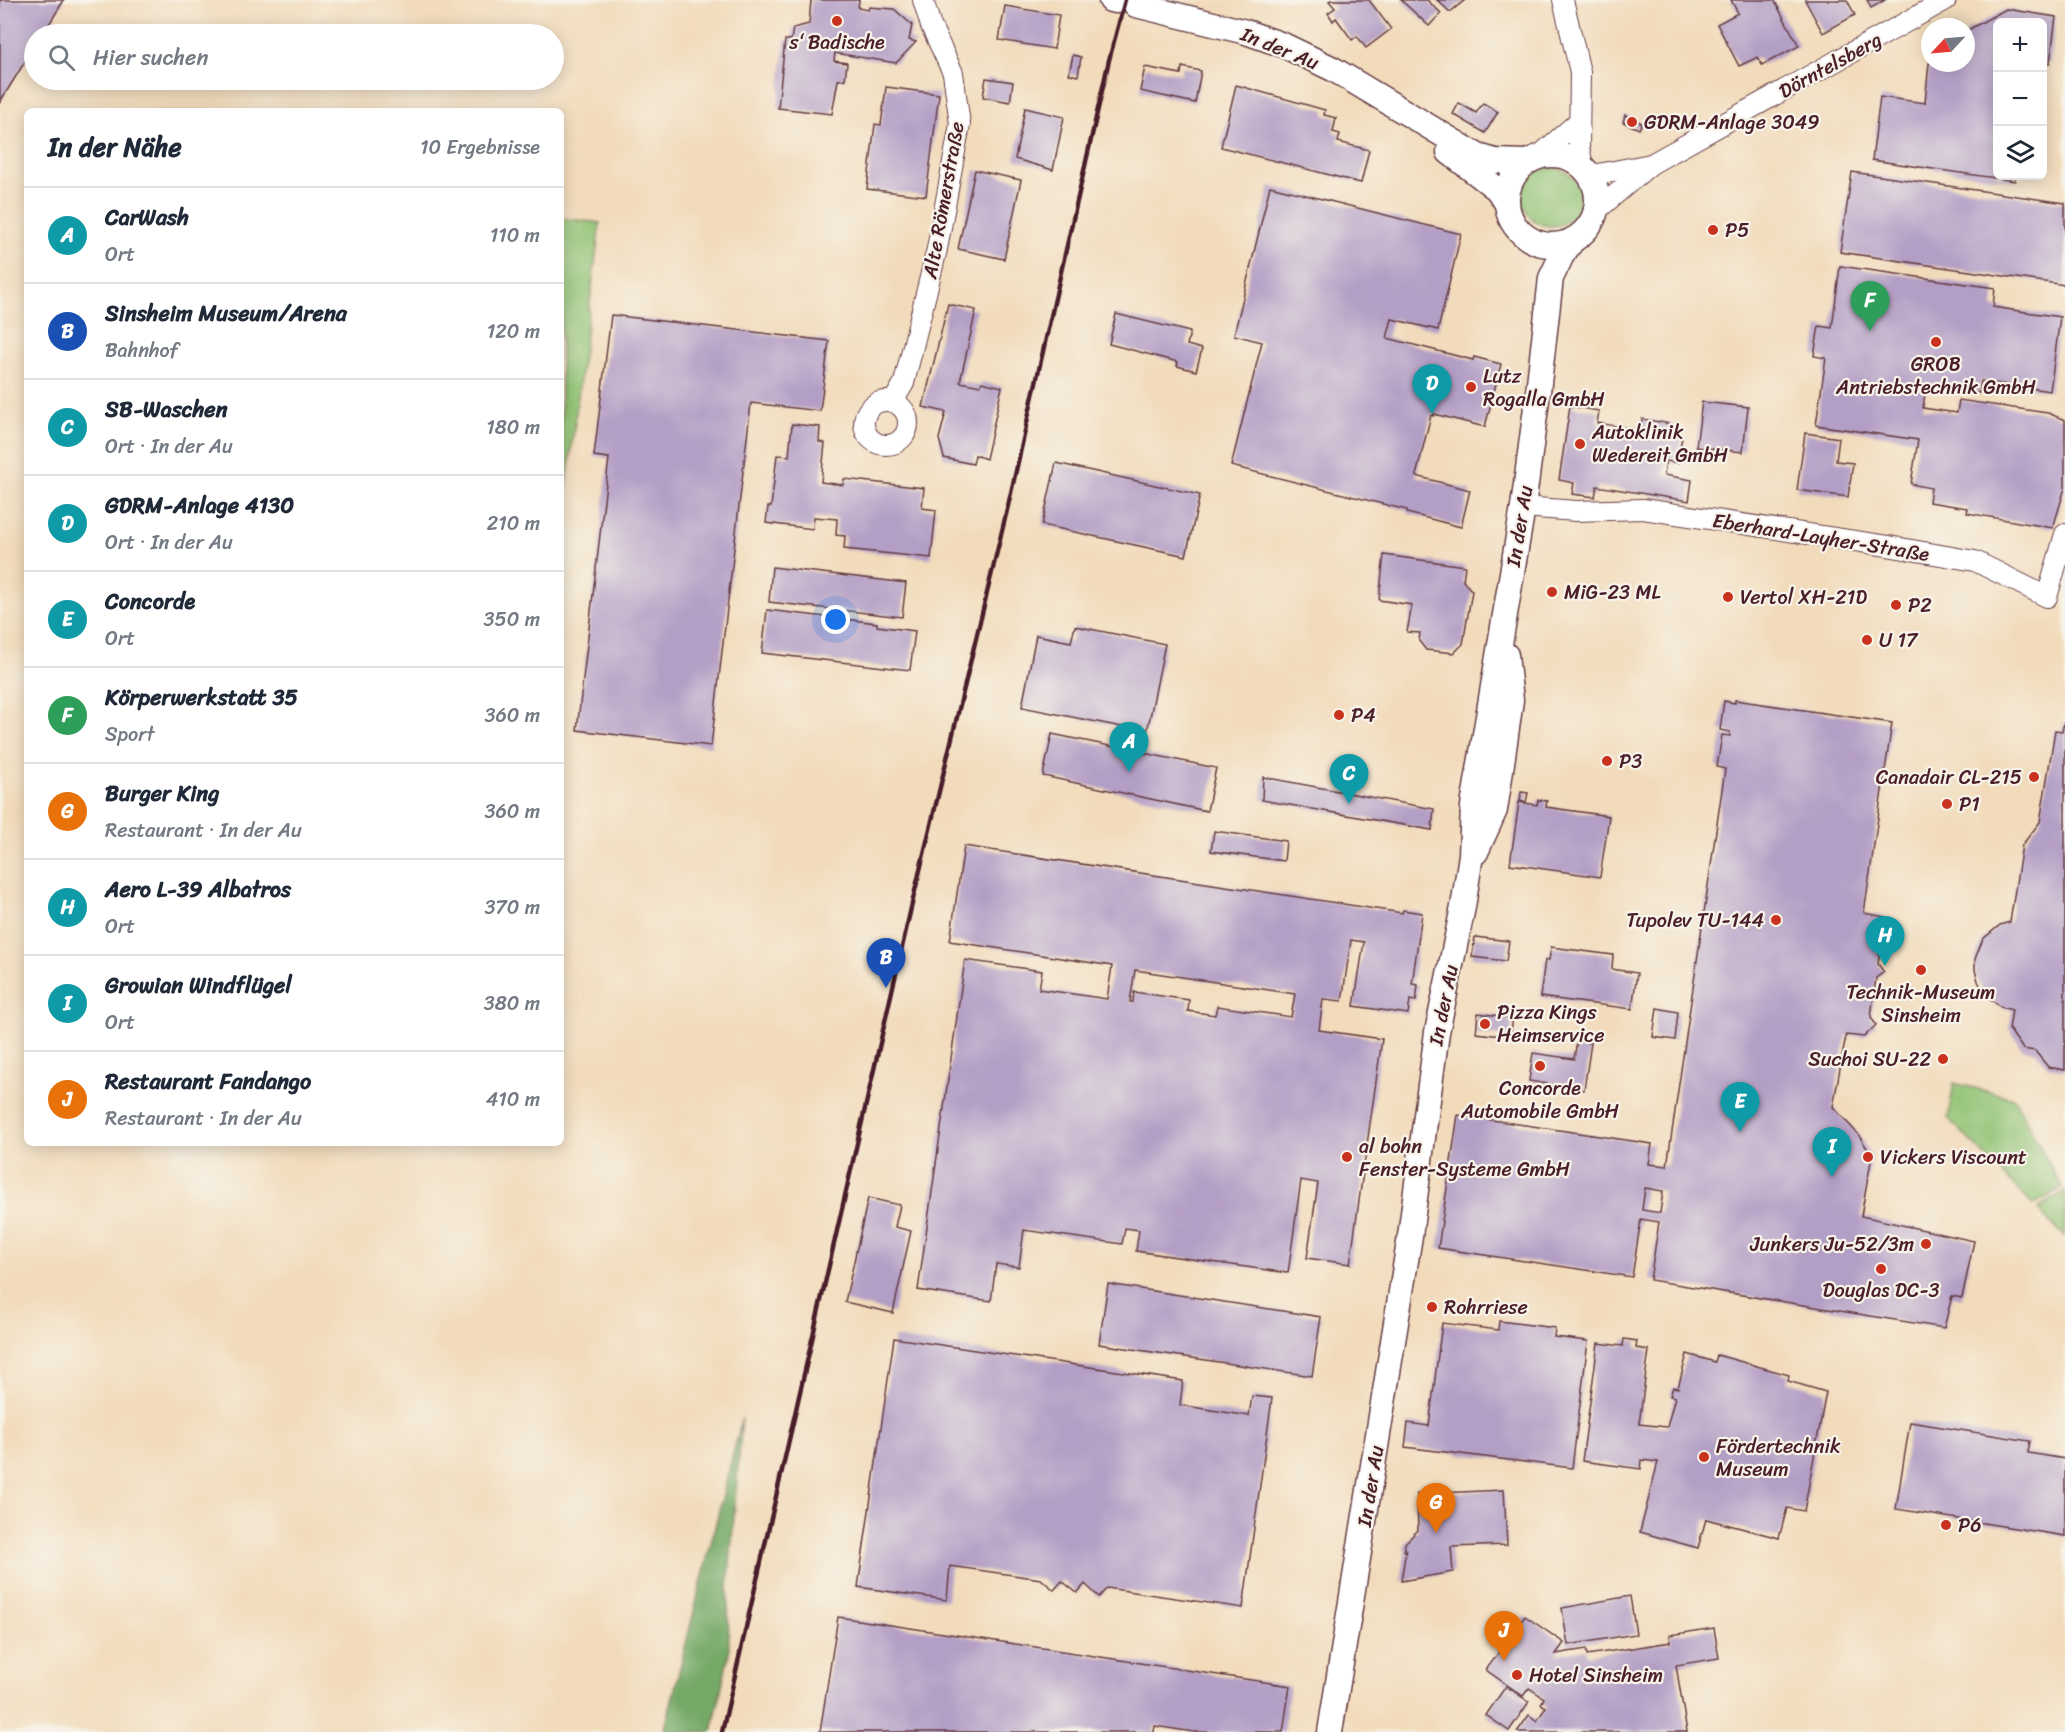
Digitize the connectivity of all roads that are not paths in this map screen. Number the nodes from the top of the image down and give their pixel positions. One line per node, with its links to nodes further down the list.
1 (922, 0): 15 (street, Alte Römerstraße)
2 (1563, 0): 6 (street)
3 (1946, 0): 8 (street, Dörntelsberg)
4 (1121, 2): 5 (street, In der Au)
5 (1413, 117): 7 (street, In der Au); 10 (street, In der Au)
6 (1579, 121): 7 (street); 9 (street)
7 (1532, 159): 9 (street); 10 (street)
8 (1651, 164): 9 (street, Dörntelsberg); 11 (street, Dörntelsberg)
9 (1586, 169): 11 (street)
10 (1506, 202): 13 (street)
11 (1596, 211): 12 (street)
12 (1573, 240): 13 (street); 14 (street, In der Au)
13 (1539, 243): 14 (street, In der Au)
14 (1551, 278): 16 (street, In der Au)
15 (894, 402)
16 (1523, 507): 17 (street, Eberhard-Layher-Straße); 18 (street, In der Au)
17 (2065, 534)
18 (1330, 1732)

